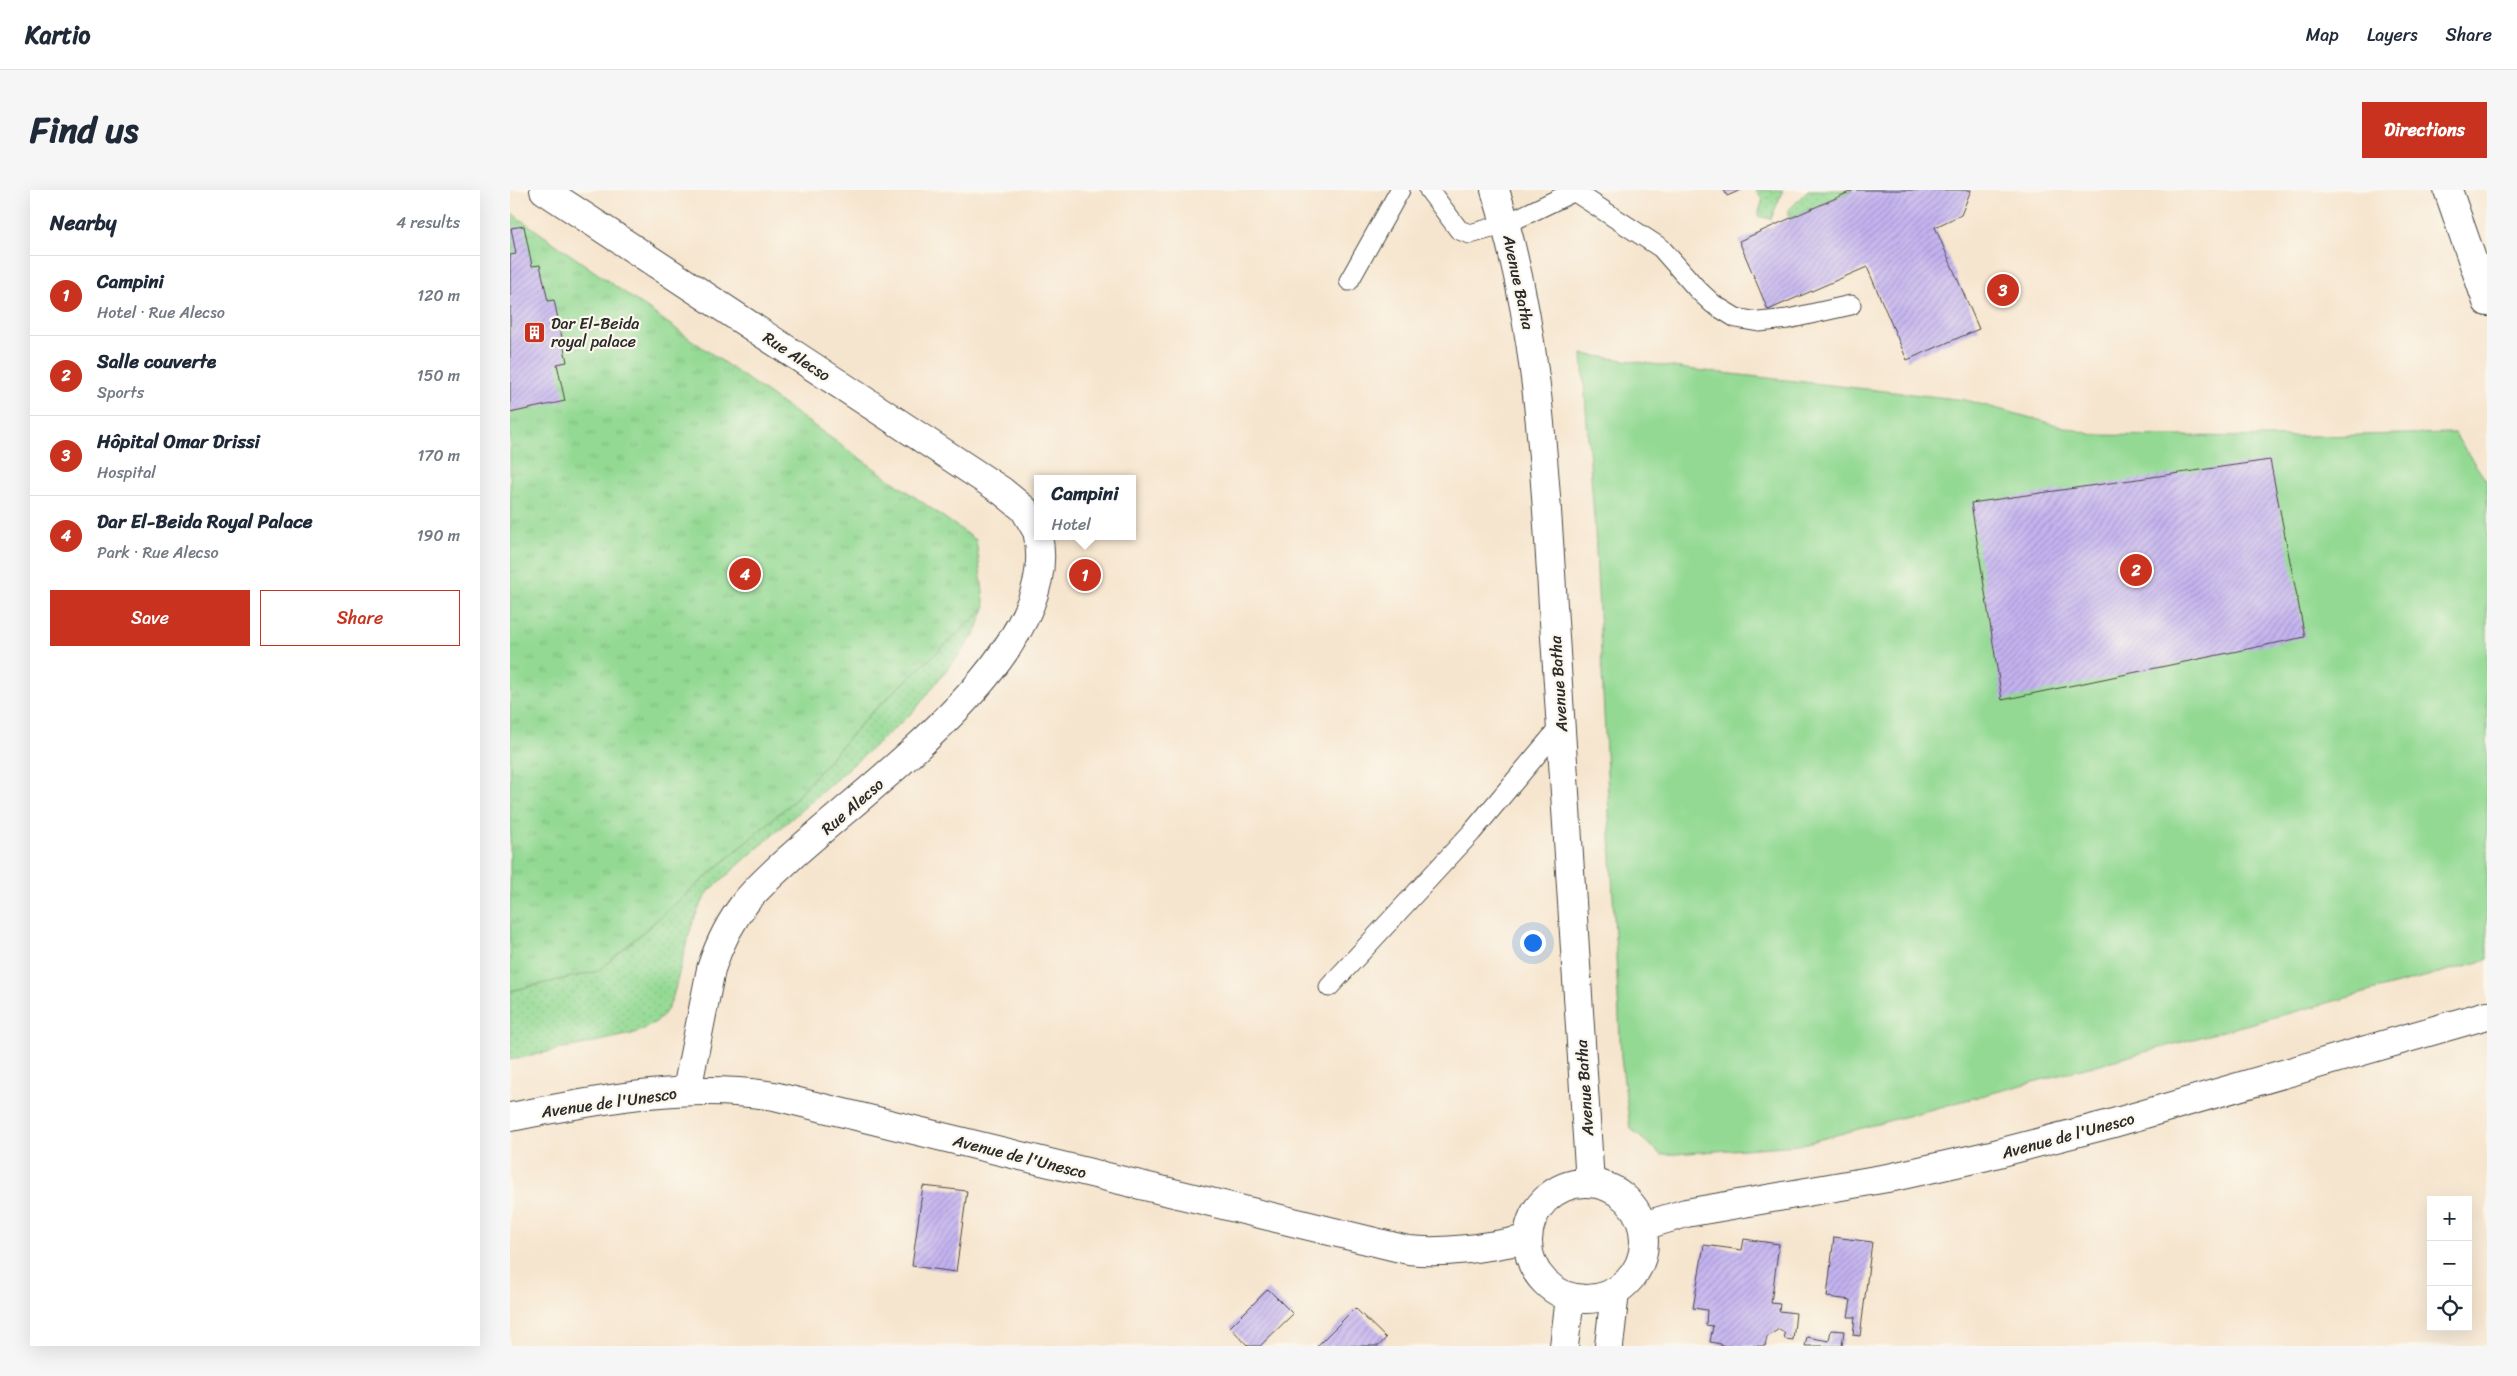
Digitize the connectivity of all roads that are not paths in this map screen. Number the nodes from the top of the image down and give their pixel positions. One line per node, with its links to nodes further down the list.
1 (544, 190): 11 (main road, Rue Alecso)
2 (1400, 190): 8 (lane)
3 (1429, 190): 7 (lane)
4 (1495, 190): 7 (main road, Avenue Batha)
5 (2448, 190): 9 (main road)
6 (1576, 191): 7 (lane); 10 (lane)
7 (1506, 224): 13 (main road, Avenue Batha)
8 (1349, 281)
9 (2487, 302)
10 (1851, 305)
11 (1034, 528)
12 (1039, 540): 16 (main road, Rue Alecso)
13 (1560, 727): 14 (lane); 18 (main road, Avenue Batha)
14 (1329, 987)
15 (2487, 1015): 19 (main road, Avenue de l'Unesco)
16 (687, 1090): 17 (main road, Avenue de l'Unesco); 20 (main road, Avenue de l'Unesco)
17 (510, 1117)
18 (1590, 1183): 19 (main road); 20 (main road)
19 (1643, 1226): 21 (main road)
20 (1528, 1239): 22 (main road)
21 (1615, 1292): 22 (main road); 24 (main road)
22 (1570, 1298): 23 (main road)
23 (1564, 1346)
24 (1609, 1346)

